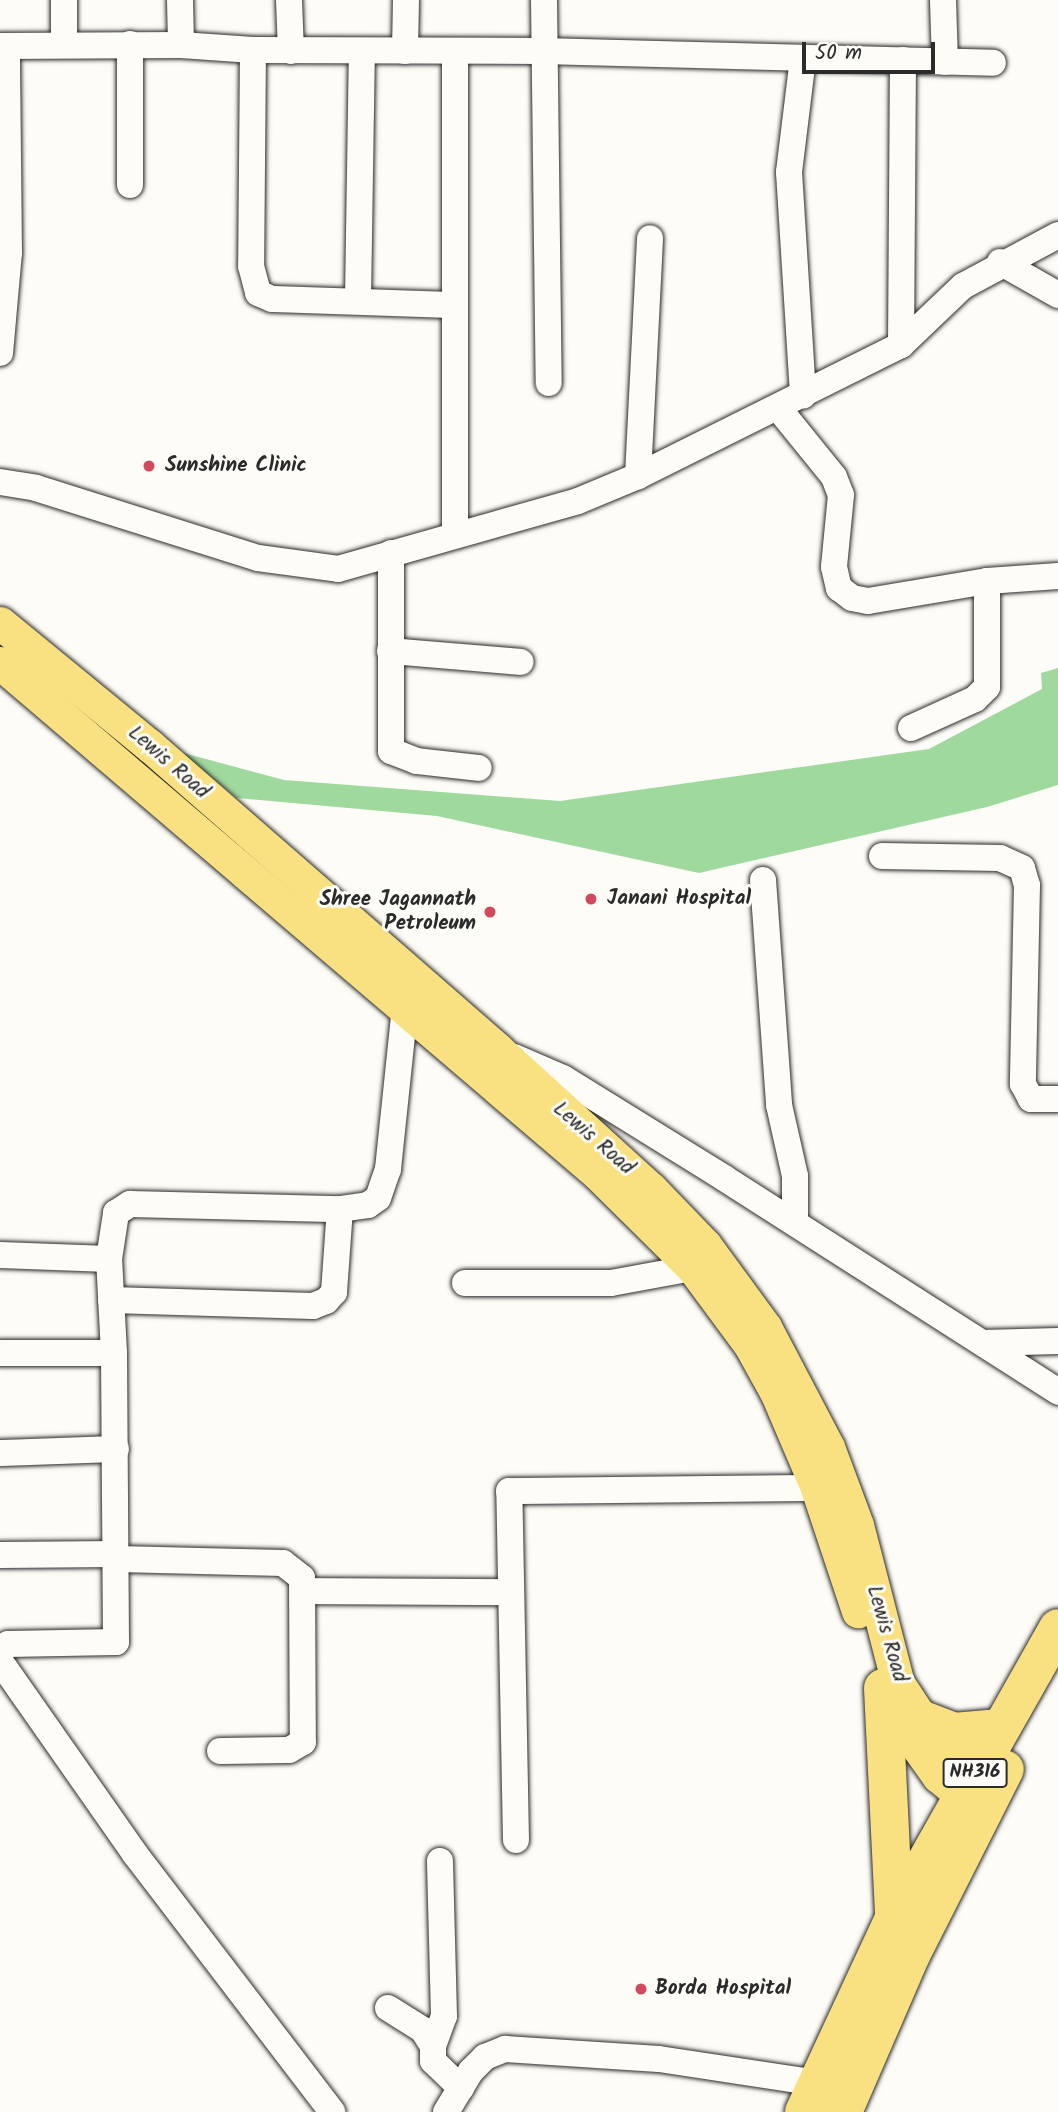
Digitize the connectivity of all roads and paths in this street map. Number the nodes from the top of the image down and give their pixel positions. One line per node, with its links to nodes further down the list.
1 (64, 0): 7 (street)
2 (180, 0): 9 (street)
3 (289, 0): 12 (street)
4 (406, 0): 14 (street)
5 (544, 0): 16 (street)
6 (943, 0): 19 (street)
7 (64, 44): 8 (street); 10 (street)
8 (130, 44): 9 (street); 21 (street)
9 (181, 45): 11 (street)
10 (3, 46): 29 (street)
11 (253, 50): 12 (street); 26 (street)
12 (290, 51): 13 (street)
13 (362, 51): 14 (street); 26 (street)
14 (405, 51): 15 (street)
15 (455, 51): 16 (street); 27 (street)
16 (542, 51): 17 (street); 30 (street)
17 (803, 58): 18 (street); 31 (street)
18 (903, 60): 19 (street); 28 (street)
19 (945, 62): 20 (street)
20 (993, 63)
21 (130, 185)
22 (1058, 235): 24 (street)
23 (650, 237): 33 (street)
24 (1000, 262): 25 (street); 28 (street)
25 (1058, 295)
26 (358, 299): 27 (street)
27 (453, 305): 35 (street)
28 (901, 345): 31 (street)
29 (0, 353)
30 (549, 383)
31 (803, 396): 32 (street)
32 (779, 409): 33 (street); 38 (street)
33 (638, 476): 35 (street)
34 (0, 482): 36 (street)
35 (456, 534): 36 (street)
36 (391, 554): 40 (street)
37 (1058, 576): 38 (street)
38 (987, 581): 43 (street)
39 (0, 623): 44 (main road, Lewis Road)
40 (390, 651): 41 (street); 45 (street)
41 (522, 662)
42 (0, 663): 44 (main road, Lewis Road)
43 (911, 728)
44 (140, 759): 48 (main road, Lewis Road); 49 (main road, Lewis Road)
45 (479, 768)
46 (882, 856): 50 (street)
47 (763, 880): 52 (street)
48 (405, 1006): 51 (street); 55 (main road, Lewis Road)
49 (496, 1049): 52 (street); 75 (main road, Lewis Road)
50 (1058, 1099)
51 (340, 1209): 54 (street); 57 (street)
52 (795, 1222): 59 (street)
53 (0, 1255): 54 (street)
54 (109, 1259): 57 (street)
55 (693, 1268): 56 (street); 65 (main road, Lewis Road)
56 (465, 1283)
57 (111, 1300): 61 (street)
58 (1058, 1341): 59 (street)
59 (983, 1343): 62 (street)
60 (0, 1353): 61 (street)
61 (114, 1353): 63 (street)
62 (1058, 1392)
63 (116, 1449): 64 (street); 67 (street)
64 (0, 1453)
65 (817, 1488): 69 (street); 74 (main road, Lewis Road)
66 (0, 1555): 67 (street)
67 (117, 1556): 68 (street); 71 (street)
68 (304, 1591): 69 (street); 77 (street)
69 (508, 1592): 79 (street)
70 (1058, 1628): 76 (highway, NH316)
71 (0, 1649)
72 (0, 1661): 86 (street)
73 (1058, 1679): 78 (highway, NH316)
74 (883, 1688): 78 (main road, Lewis Road); 81 (highway)
75 (918, 1718): 76 (highway); 78 (main road, Lewis Road)
76 (1000, 1728): 78 (highway, NH316)
77 (220, 1751)
78 (979, 1794): 81 (highway, NH316); 85 (highway, NH316)
79 (516, 1840)
80 (440, 1861): 83 (street)
81 (894, 1918): 85 (highway, NH316)
82 (388, 2008): 83 (street)
83 (433, 2046): 84 (street)
84 (466, 2080): 85 (street); 87 (street)
85 (825, 2101)
86 (332, 2112)
87 (446, 2112)

